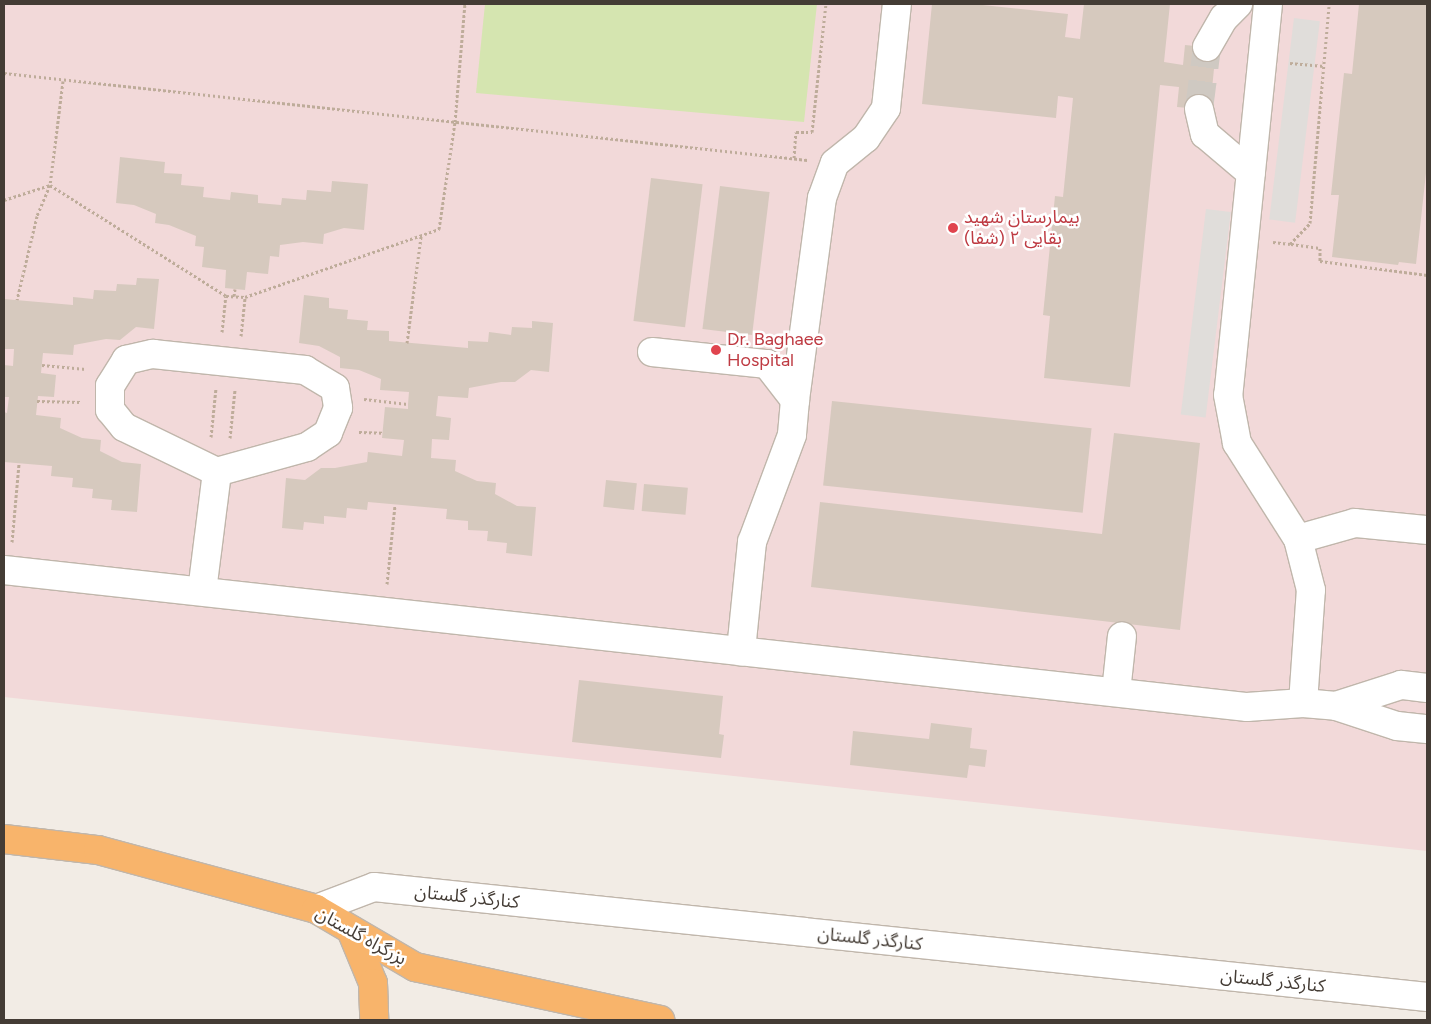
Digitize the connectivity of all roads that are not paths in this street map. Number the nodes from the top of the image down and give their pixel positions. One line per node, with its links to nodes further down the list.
1 (897, 4): 8 (street)
2 (1238, 4): 4 (street)
3 (1268, 4): 6 (street)
4 (1207, 47)
5 (1199, 109): 6 (street)
6 (1251, 173): 11 (street)
7 (652, 352): 8 (street)
8 (795, 400): 15 (street)
9 (217, 472): 9 (street); 13 (street)
10 (1427, 530): 11 (street)
11 (1298, 539): 18 (street)
12 (7, 570): 13 (street)
13 (202, 591): 15 (street)
14 (1122, 636): 17 (street)
15 (742, 651): 17 (street)
16 (1427, 688): 19 (street)
17 (1116, 692): 18 (street)
18 (1303, 703): 19 (street)
19 (1336, 706): 20 (street)
20 (1427, 729)
21 (4, 839): 22 (highway, بزرگراه گلستان)
22 (316, 910): 23 (highway, بزرگراه گلستان); 24 (street, کنارگذر گلستان)
23 (352, 930): 25 (highway); 26 (highway, بزرگراه گلستان)
24 (1427, 997)
25 (374, 1020)
26 (660, 1020)

